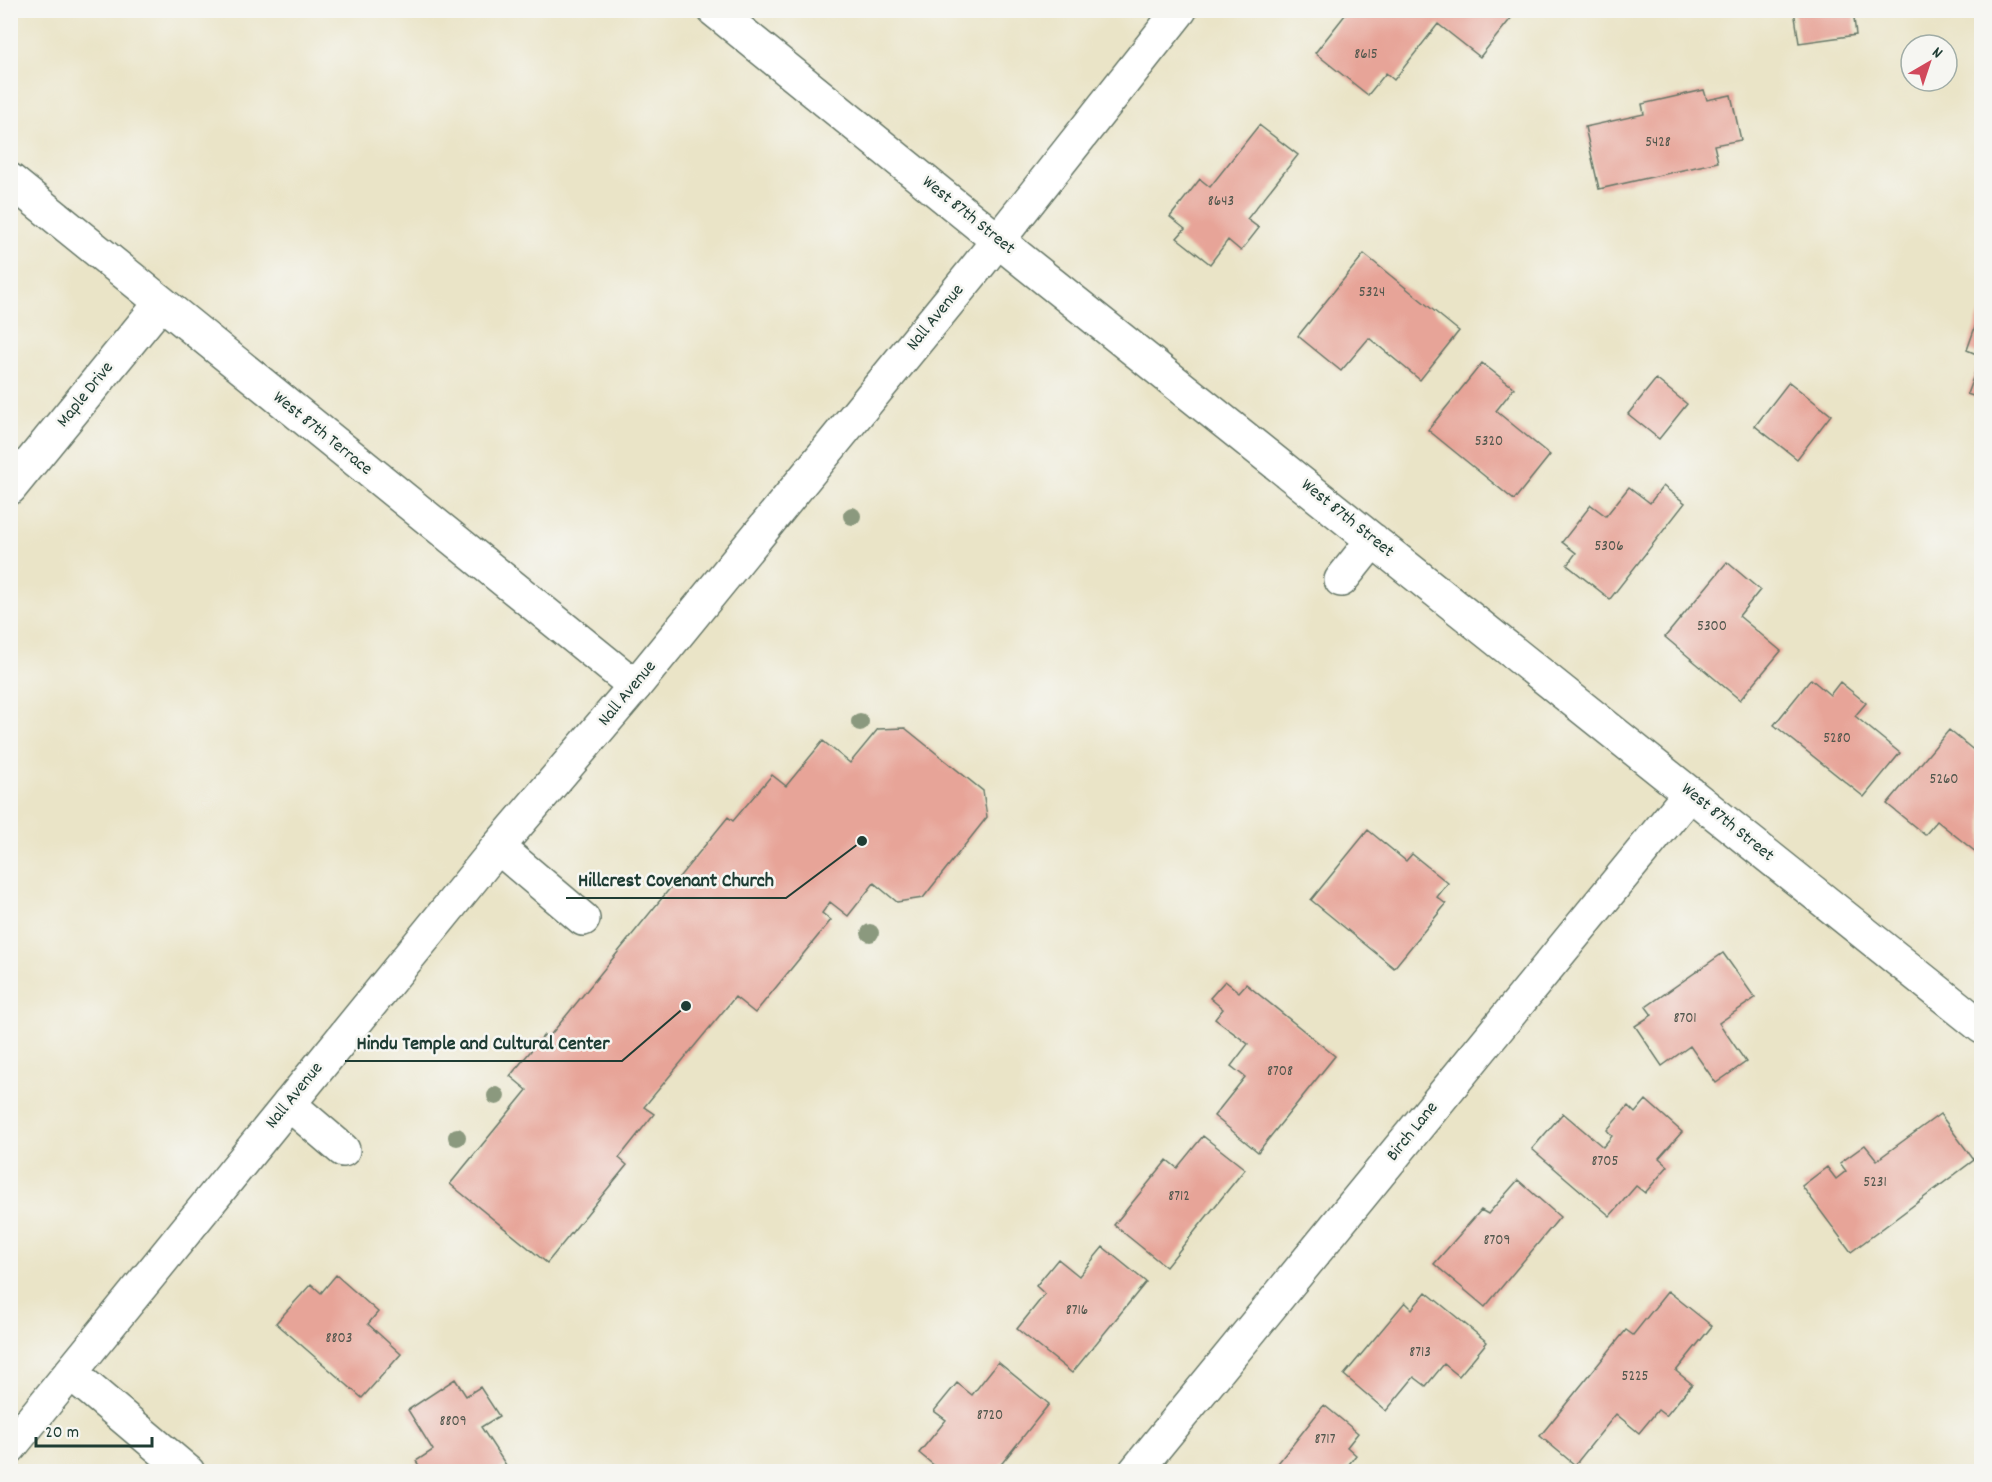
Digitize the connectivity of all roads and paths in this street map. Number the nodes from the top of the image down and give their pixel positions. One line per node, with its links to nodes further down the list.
1 (714, 10): 4 (street, West 87th Street)
2 (1180, 10): 4 (street, Nall Avenue)
3 (10, 180): 5 (street, West 87th Terrace)
4 (998, 241): 7 (street, West 87th Street); 9 (street, Nall Avenue)
5 (161, 303): 6 (street, Maple Drive); 9 (street, West 87th Terrace)
6 (10, 488)
7 (1373, 540): 8 (street); 10 (street, West 87th Street)
8 (1341, 580)
9 (635, 686): 11 (street, Nall Avenue)
10 (1690, 793): 13 (street, West 87th Street); 19 (street, Birch Lane)
11 (498, 847): 12 (street); 14 (street, Nall Avenue)
12 (583, 919)
13 (1982, 1027)
14 (289, 1104): 15 (street); 16 (street, Nall Avenue)
15 (343, 1150)
16 (71, 1373): 17 (street, Nall Avenue); 18 (street)
17 (10, 1447)
18 (188, 1472)
19 (1135, 1472)

